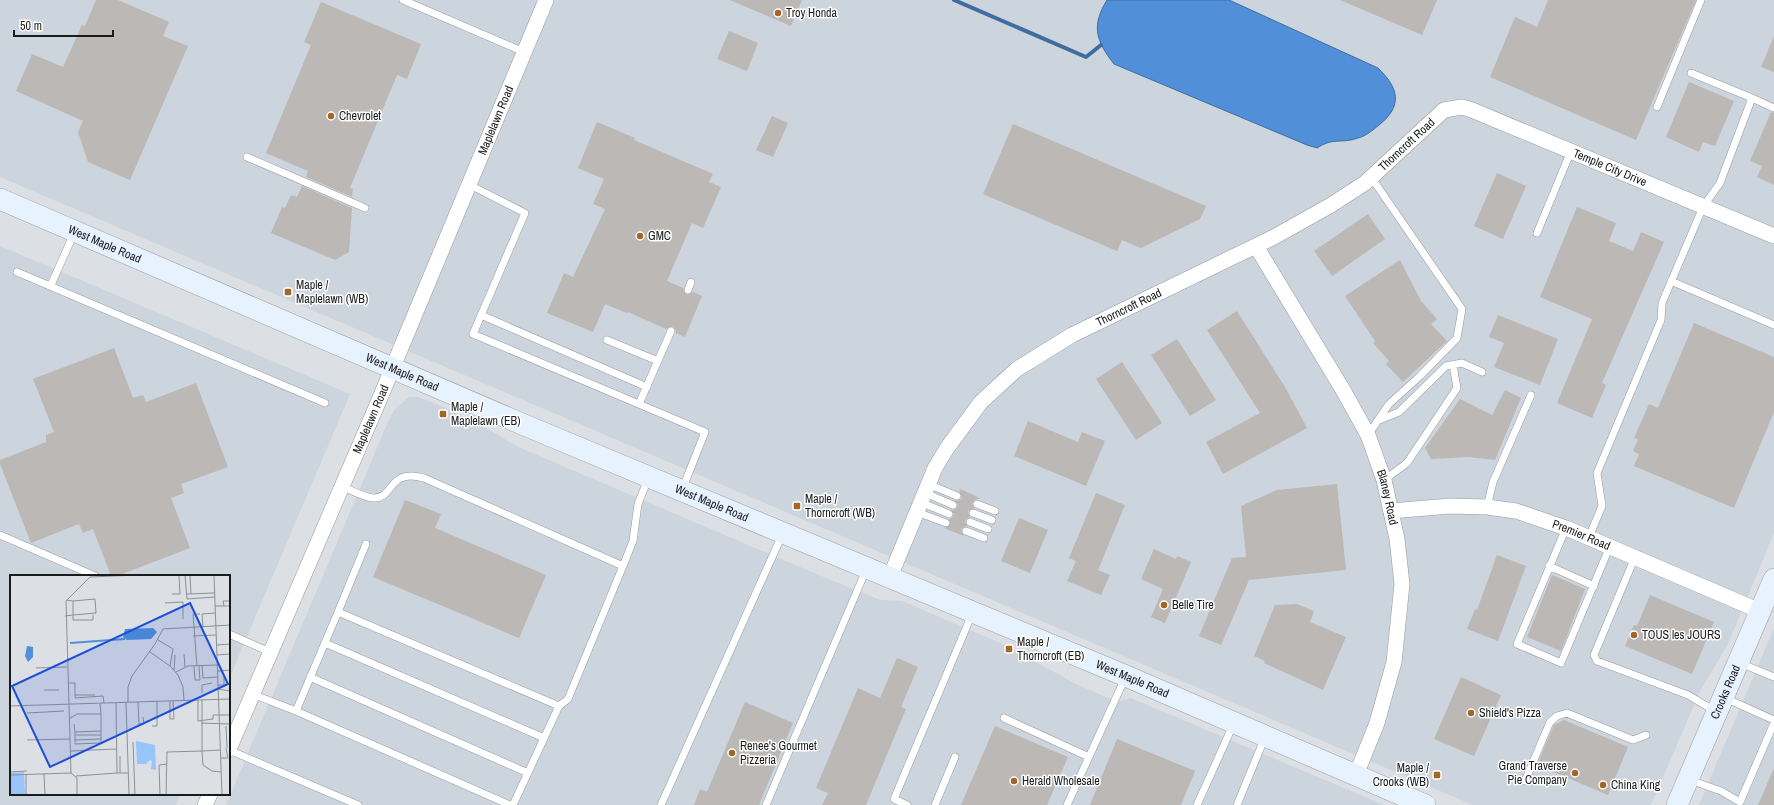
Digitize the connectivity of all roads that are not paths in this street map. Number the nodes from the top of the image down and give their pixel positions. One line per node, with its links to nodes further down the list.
1 (403, 0): 4 (lane)
2 (546, 0): 4 (street, Maplelawn Road)
3 (1701, 0): 7 (lane)
4 (524, 52): 13 (street, Maplelawn Road)
5 (1691, 73): 6 (lane)
6 (1752, 98): 8 (lane); 15 (lane)
7 (1657, 107)
8 (1774, 108)
9 (1444, 110): 10 (street, Temple City Drive); 12 (street, Thorncroft Road)
10 (1572, 151): 15 (street, Temple City Drive); 18 (lane)
11 (247, 157): 16 (lane)
12 (1371, 177): 20 (street, Thorncroft Road); 38 (lane)
13 (468, 184): 26 (lane); 32 (street, Maplelawn Road)
14 (0, 199): 17 (main road, West Maple Road)
15 (1703, 207): 19 (street, Temple City Drive); 22 (lane)
16 (365, 208)
17 (75, 231): 24 (lane); 32 (main road, West Maple Road)
18 (1537, 233)
19 (1774, 236)
20 (1256, 246): 39 (street, Blaney Road); 45 (street, Thorncroft Road)
21 (17, 272): 24 (lane)
22 (1671, 281): 27 (lane); 61 (lane)
23 (691, 282): 25 (lane)
24 (51, 285): 36 (lane)
25 (688, 290)
26 (481, 315): 34 (lane); 37 (lane)
27 (1774, 325)
28 (671, 331): 30 (lane)
29 (607, 340): 30 (lane)
30 (658, 361): 34 (lane)
31 (1452, 365): 33 (lane); 38 (lane); 41 (lane)
32 (392, 367): 40 (main road, West Maple Road); 42 (street, Maplelawn Road)
33 (1482, 372)
34 (647, 387): 37 (lane)
35 (1531, 395): 48 (lane)
36 (325, 403)
37 (639, 404): 43 (lane)
38 (1377, 421): 39 (lane)
39 (1368, 435): 41 (street, Blaney Road)
40 (649, 476): 43 (main road, West Maple Road); 66 (lane)
41 (1384, 480): 50 (street, Blaney Road)
42 (341, 486): 66 (lane); 78 (street, Maplelawn Road)
43 (682, 490): 59 (main road, West Maple Road)
44 (957, 496): 45 (lane)
45 (923, 498): 47 (lane); 52 (lane); 55 (lane); 70 (street, Thorncroft Road)
46 (977, 504): 49 (lane)
47 (953, 505)
48 (1487, 507): 50 (street, Premier Road); 56 (street, Premier Road)
49 (995, 512)
50 (1392, 512): 99 (street, Blaney Road)
51 (973, 513): 53 (lane)
52 (949, 514)
53 (992, 520)
54 (970, 522): 57 (lane)
55 (946, 523)
56 (1566, 528): 61 (street, Premier Road); 67 (lane)
57 (988, 529)
58 (966, 531): 62 (lane)
59 (783, 532): 68 (main road, West Maple Road); 107 (lane)
60 (0, 535): 69 (lane)
61 (1589, 537): 64 (street, Premier Road)
62 (984, 538)
63 (366, 544): 74 (lane)
64 (1610, 546): 65 (street, Premier Road); 72 (lane)
65 (1635, 557): 73 (street, Premier Road); 84 (lane)
66 (623, 566): 85 (lane)
67 (1549, 566): 72 (lane); 72 (lane)
68 (867, 568): 70 (main road, West Maple Road); 108 (lane)
69 (93, 575)
70 (890, 577): 75 (main road, West Maple Road)
71 (1774, 579): 73 (main road, Crooks Road)
72 (1594, 586)
73 (1760, 611): 79 (main road, Crooks Road)
74 (338, 612): 77 (lane); 85 (lane)
75 (973, 612): 80 (main road, West Maple Road); 109 (lane)
76 (230, 634): 78 (lane)
77 (324, 643): 81 (lane); 93 (lane)
78 (270, 652): 83 (street, Maplelawn Road)
79 (1738, 662): 82 (lane); 84 (main road, Crooks Road)
80 (1126, 676): 89 (main road, West Maple Road); 97 (lane)
81 (310, 677): 86 (lane); 98 (lane)
82 (1774, 677)
83 (252, 694): 86 (lane); 94 (street, Maplelawn Road)
84 (1720, 705): 88 (lane); 100 (main road, Crooks Road)
85 (559, 706): 93 (lane)
86 (296, 711): 106 (lane)
87 (1004, 718): 97 (lane)
88 (1774, 720)
89 (1234, 723): 92 (main road, West Maple Road); 103 (lane)
90 (1774, 723): 100 (lane)
91 (1646, 735): 101 (lane)
92 (1265, 736): 99 (main road, West Maple Road); 112 (lane)
93 (544, 738): 98 (lane)
94 (230, 748)
95 (230, 750): 105 (lane)
96 (955, 757): 110 (lane)
97 (1089, 757): 111 (lane)
98 (528, 773): 106 (lane)
99 (1356, 775): 113 (main road, West Maple Road)
100 (1688, 779): 114 (main road, Crooks Road)
101 (1525, 781)
102 (210, 795): 104 (street)
103 (1200, 804)
104 (205, 805)
105 (358, 805)
106 (511, 805)
107 (661, 805)
108 (766, 805)
109 (907, 805)
110 (935, 805)
111 (1067, 805)
112 (1237, 805)
113 (1425, 805)
114 (1677, 805)

